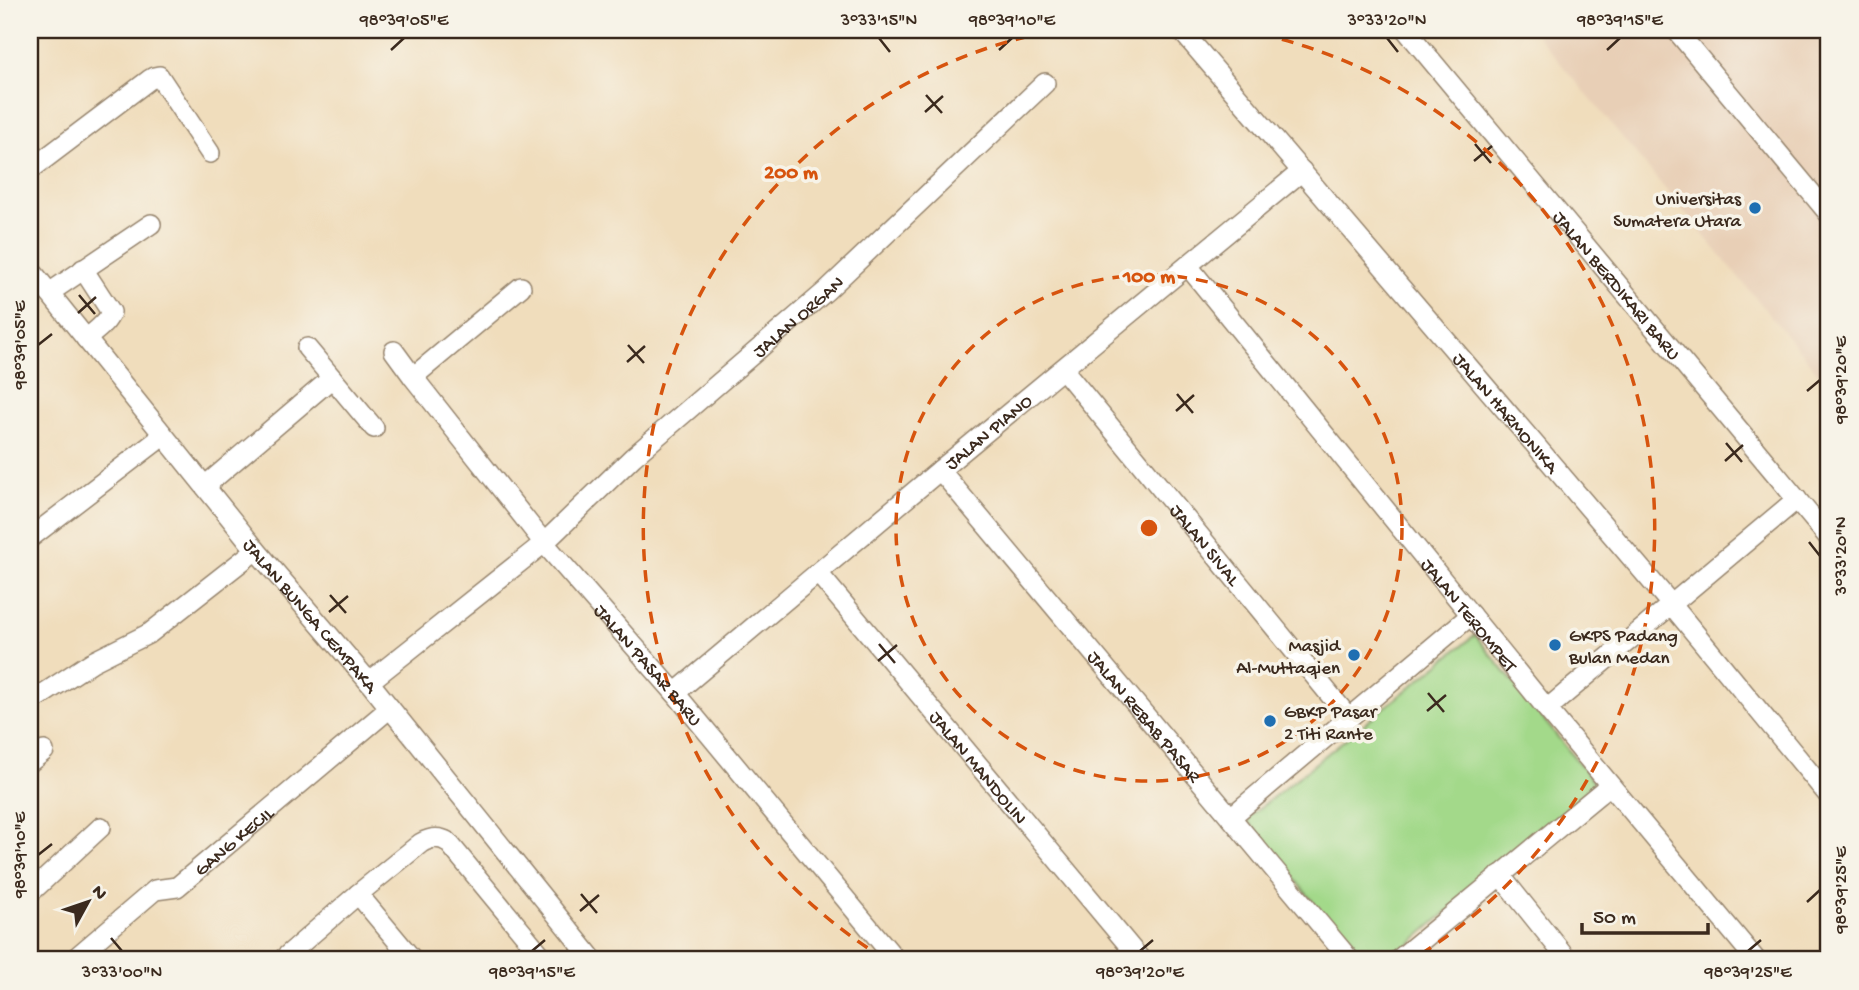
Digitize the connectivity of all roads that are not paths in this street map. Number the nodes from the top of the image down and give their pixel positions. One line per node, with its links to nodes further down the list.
1 (1181, 30): 7 (street, JALAN HARMONIKA)
2 (1406, 30): 25 (street, JALAN BERDIKARI BARU)
3 (1676, 30): 8 (street)
4 (1045, 83): 28 (street, JALAN ORGAN)
5 (210, 153): 6 (street)
6 (30, 170)
7 (1302, 171): 10 (street, JALAN PIANO); 31 (street, JALAN HARMONIKA)
8 (1829, 214)
9 (151, 224): 11 (street)
10 (1188, 266): 18 (street, JALAN PIANO); 32 (street, JALAN TEROMPET)
11 (83, 269): 14 (street); 15 (street)
12 (30, 270): 14 (street, JALAN BUNGA CEMPAKA)
13 (521, 287): 19 (street)
14 (49, 293): 15 (street, JALAN BUNGA CEMPAKA)
15 (86, 339): 22 (street, JALAN BUNGA CEMPAKA)
16 (307, 348): 20 (street)
17 (394, 351): 19 (street, JALAN PASAR BARU)
18 (1063, 369): 23 (street, JALAN PIANO); 38 (street, JALAN SIVAL)
19 (413, 377): 28 (street, JALAN PASAR BARU)
20 (332, 378): 21 (street); 24 (street)
21 (374, 428)
22 (163, 436): 24 (street, JALAN BUNGA CEMPAKA); 26 (street)
23 (940, 470): 30 (street, JALAN PIANO); 41 (street, JALAN REBAB PASAR)
24 (205, 486): 29 (street, JALAN BUNGA CEMPAKA)
25 (1797, 499): 27 (street, JALAN BERDIKARI BARU); 31 (street)
26 (30, 538)
27 (1829, 538)
28 (544, 543): 33 (street); 34 (street, JALAN PASAR BARU)
29 (256, 550): 33 (street, JALAN BUNGA CEMPAKA); 35 (street)
30 (818, 573): 34 (street, JALAN PIANO); 52 (street, JALAN MANDOLIN)
31 (1671, 604): 37 (street); 40 (street, JALAN HARMONIKA)
32 (1471, 615): 37 (street, JALAN TEROMPET); 38 (street)
33 (369, 682): 36 (street, JALAN BUNGA CEMPAKA)
34 (675, 693): 51 (street, JALAN PASAR BARU)
35 (40, 696)
36 (390, 708): 46 (street, GANG KECIL); 50 (street, JALAN BUNGA CEMPAKA)
37 (1547, 709): 39 (street, JALAN TEROMPET)
38 (1349, 718): 41 (street)
39 (1610, 785): 43 (street); 56 (street, JALAN TEROMPET)
40 (1829, 796)
41 (1231, 817): 53 (street, JALAN REBAB PASAR)
42 (101, 827): 44 (street)
43 (1500, 875): 54 (street); 55 (street)
44 (30, 893)
45 (358, 894): 47 (street); 48 (street); 49 (street)
46 (72, 960)
47 (282, 960)
48 (413, 960)
49 (545, 960)
50 (593, 960)
51 (895, 960)
52 (1141, 960)
53 (1350, 960)
54 (1398, 960)
55 (1569, 960)
56 (1756, 960)

